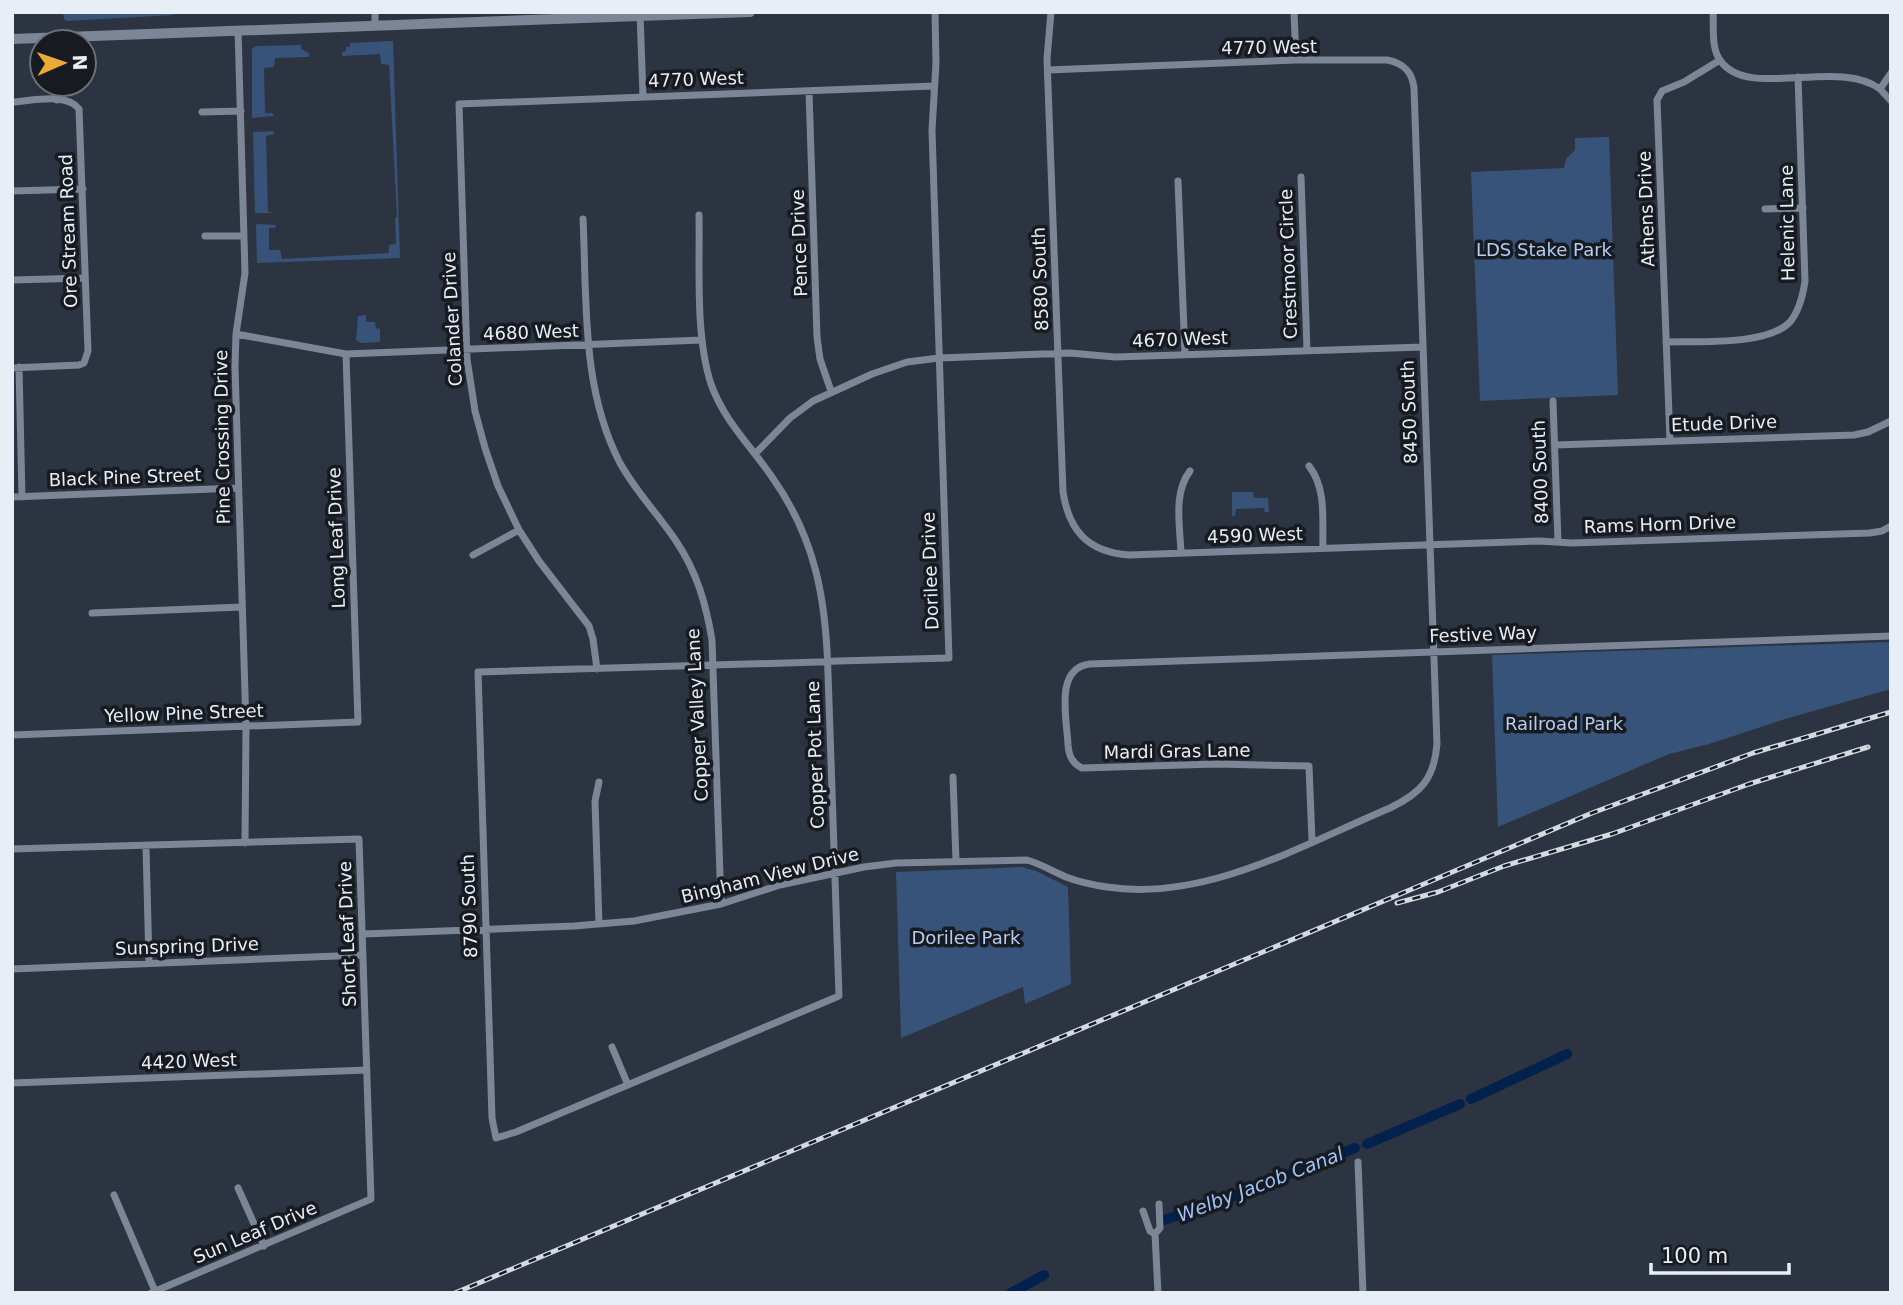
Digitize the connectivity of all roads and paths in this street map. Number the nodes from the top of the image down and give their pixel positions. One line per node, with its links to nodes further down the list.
1 (374, 12): 8 (street)
2 (750, 12): 7 (street)
3 (935, 12): 17 (street, Dorilee Drive)
4 (1051, 12): 14 (street, 8580 South)
5 (1294, 12): 11 (street)
6 (1713, 12): 12 (street)
7 (640, 14): 8 (street); 20 (street)
8 (375, 26): 9 (street)
9 (238, 30): 10 (street); 25 (street, Pine Crossing Drive)
10 (98, 38)
11 (1296, 60): 13 (street, 4770 West); 14 (street, 4770 West)
12 (1720, 60): 16 (street); 41 (street, Athens Drive)
13 (1405, 67): 43 (street, 8450 South)
14 (1048, 70): 46 (street, 8580 South)
15 (1891, 73): 18 (street)
16 (1798, 77): 18 (street); 31 (street, Helenic Lane)
17 (934, 86): 19 (street, 4770 West); 49 (street, Dorilee Drive)
18 (1880, 89): 22 (street)
19 (809, 91): 20 (street, 4770 West); 51 (street, Pence Drive)
20 (643, 97): 24 (street, 4770 West)
21 (57, 100): 23 (street); 29 (street, Ore Stream Road)
22 (1891, 100)
23 (12, 102)
24 (459, 104): 44 (street, Colander Drive)
25 (241, 111): 26 (street); 36 (street, Pine Crossing Drive)
26 (202, 112)
27 (1301, 177): 45 (street, Crestmoor Circle)
28 (1178, 181): 48 (street)
29 (83, 189): 30 (street); 37 (street, Ore Stream Road)
30 (12, 191)
31 (1803, 208): 32 (street); 41 (street, Helenic Lane)
32 (1765, 209)
33 (699, 215): 40 (street, Copper Pot Lane)
34 (583, 219): 42 (street, Copper Valley Lane)
35 (205, 236): 36 (street)
36 (244, 236): 39 (street, Pine Crossing Drive)
37 (85, 278): 38 (street); 50 (street, Ore Stream Road)
38 (12, 279)
39 (236, 334): 47 (street, 4680 West); 59 (street, Pine Crossing Drive)
40 (702, 341): 42 (street, 4680 West); 56 (street, Copper Pot Lane)
41 (1667, 342): 54 (street, Athens Drive)
42 (588, 346): 44 (street, 4680 West); 75 (street, Copper Valley Lane)
43 (1423, 346): 45 (street, 4670 West); 66 (street, 8450 South)
44 (467, 349): 47 (street, 4680 West); 63 (street, Colander Drive)
45 (1307, 350): 48 (street, 4670 West)
46 (1058, 353): 48 (street, 4670 West); 49 (street, 4670 West); 64 (street, 8580 South)
47 (346, 354): 79 (street, Long Leaf Drive)
48 (1185, 355)
49 (939, 358): 51 (street, 4670 West); 74 (street, Dorilee Drive)
50 (16, 368): 61 (street)
51 (831, 391): 56 (street, 4670 West)
52 (1553, 401): 55 (street, 8400 South)
53 (1891, 421): 54 (street, Etude Drive)
54 (1670, 441): 55 (street, Etude Drive)
55 (1555, 445): 65 (street, 8400 South)
56 (755, 454): 74 (street, Copper Pot Lane)
57 (1309, 466): 67 (street)
58 (1190, 471): 68 (street)
59 (238, 488): 61 (street, Black Pine Street); 70 (street, Pine Crossing Drive)
60 (12, 497): 61 (street, Black Pine Street)
61 (22, 497)
62 (1891, 526): 65 (street, Rams Horn Drive)
63 (519, 530): 69 (street); 77 (street, Colander Drive)
64 (1084, 540): 68 (street, 4590 West)
65 (1558, 541): 66 (street, Rams Horn Drive)
66 (1430, 545): 67 (street, 4590 West); 73 (street, 8450 South)
67 (1323, 548): 68 (street, 4590 West)
68 (1181, 553)
69 (473, 555)
70 (242, 607): 71 (street); 80 (street, Pine Crossing Drive)
71 (92, 613)
72 (1891, 636): 73 (street, Festive Way)
73 (1433, 652): 76 (street, Festive Way); 82 (street, 8450 South)
74 (828, 662): 75 (street, Dorilee Drive); 90 (street, Copper Pot Lane)
75 (713, 665): 77 (street, Dorilee Drive); 91 (street, Copper Valley Lane)
76 (1077, 667): 85 (street, Mardi Gras Lane)
77 (597, 669): 78 (street, Dorilee Drive)
78 (478, 672): 93 (street, 8790 South)
79 (358, 722): 80 (street, Yellow Pine Street)
80 (246, 726): 81 (street, Yellow Pine Street); 86 (street, Pine Crossing Drive)
81 (12, 735)
82 (1436, 760): 85 (street, Bingham View Drive)
83 (953, 777): 89 (street)
84 (599, 782): 92 (street)
85 (1312, 841): 89 (street, Bingham View Drive)
86 (245, 843): 87 (street, Short Leaf Drive); 94 (street, Short Leaf Drive)
87 (146, 847): 88 (street, Short Leaf Drive); 96 (street)
88 (12, 849)
89 (956, 861): 90 (street, Bingham View Drive)
90 (835, 873): 91 (street, Bingham View Drive); 101 (street, Copper Pot Lane)
91 (721, 904): 92 (street, Bingham View Drive)
92 (599, 925): 93 (street, Bingham View Drive)
93 (486, 929): 94 (street, Bingham View Drive); 102 (street, 8790 South)
94 (363, 934): 95 (street, Short Leaf Drive)
95 (363, 955): 96 (street, Sunspring Drive); 99 (street, Short Leaf Drive)
96 (149, 963): 97 (street, Sunspring Drive)
97 (12, 969)
98 (612, 1047): 101 (street)
99 (367, 1070): 100 (street, 4420 West); 106 (street, Short Leaf Drive)
100 (12, 1083)
101 (628, 1085): 102 (street, Copper Pot Lane)
102 (496, 1138)
103 (1359, 1163): 113 (street)
104 (238, 1188): 110 (street)
105 (114, 1195): 111 (street)
106 (371, 1199): 110 (street, Sun Leaf Drive)
107 (1159, 1205): 109 (street)
108 (1143, 1211): 109 (street)
109 (1155, 1235): 112 (street)
110 (264, 1246): 111 (street, Sun Leaf Drive)
111 (153, 1292)
112 (1158, 1293)
113 (1363, 1293)

